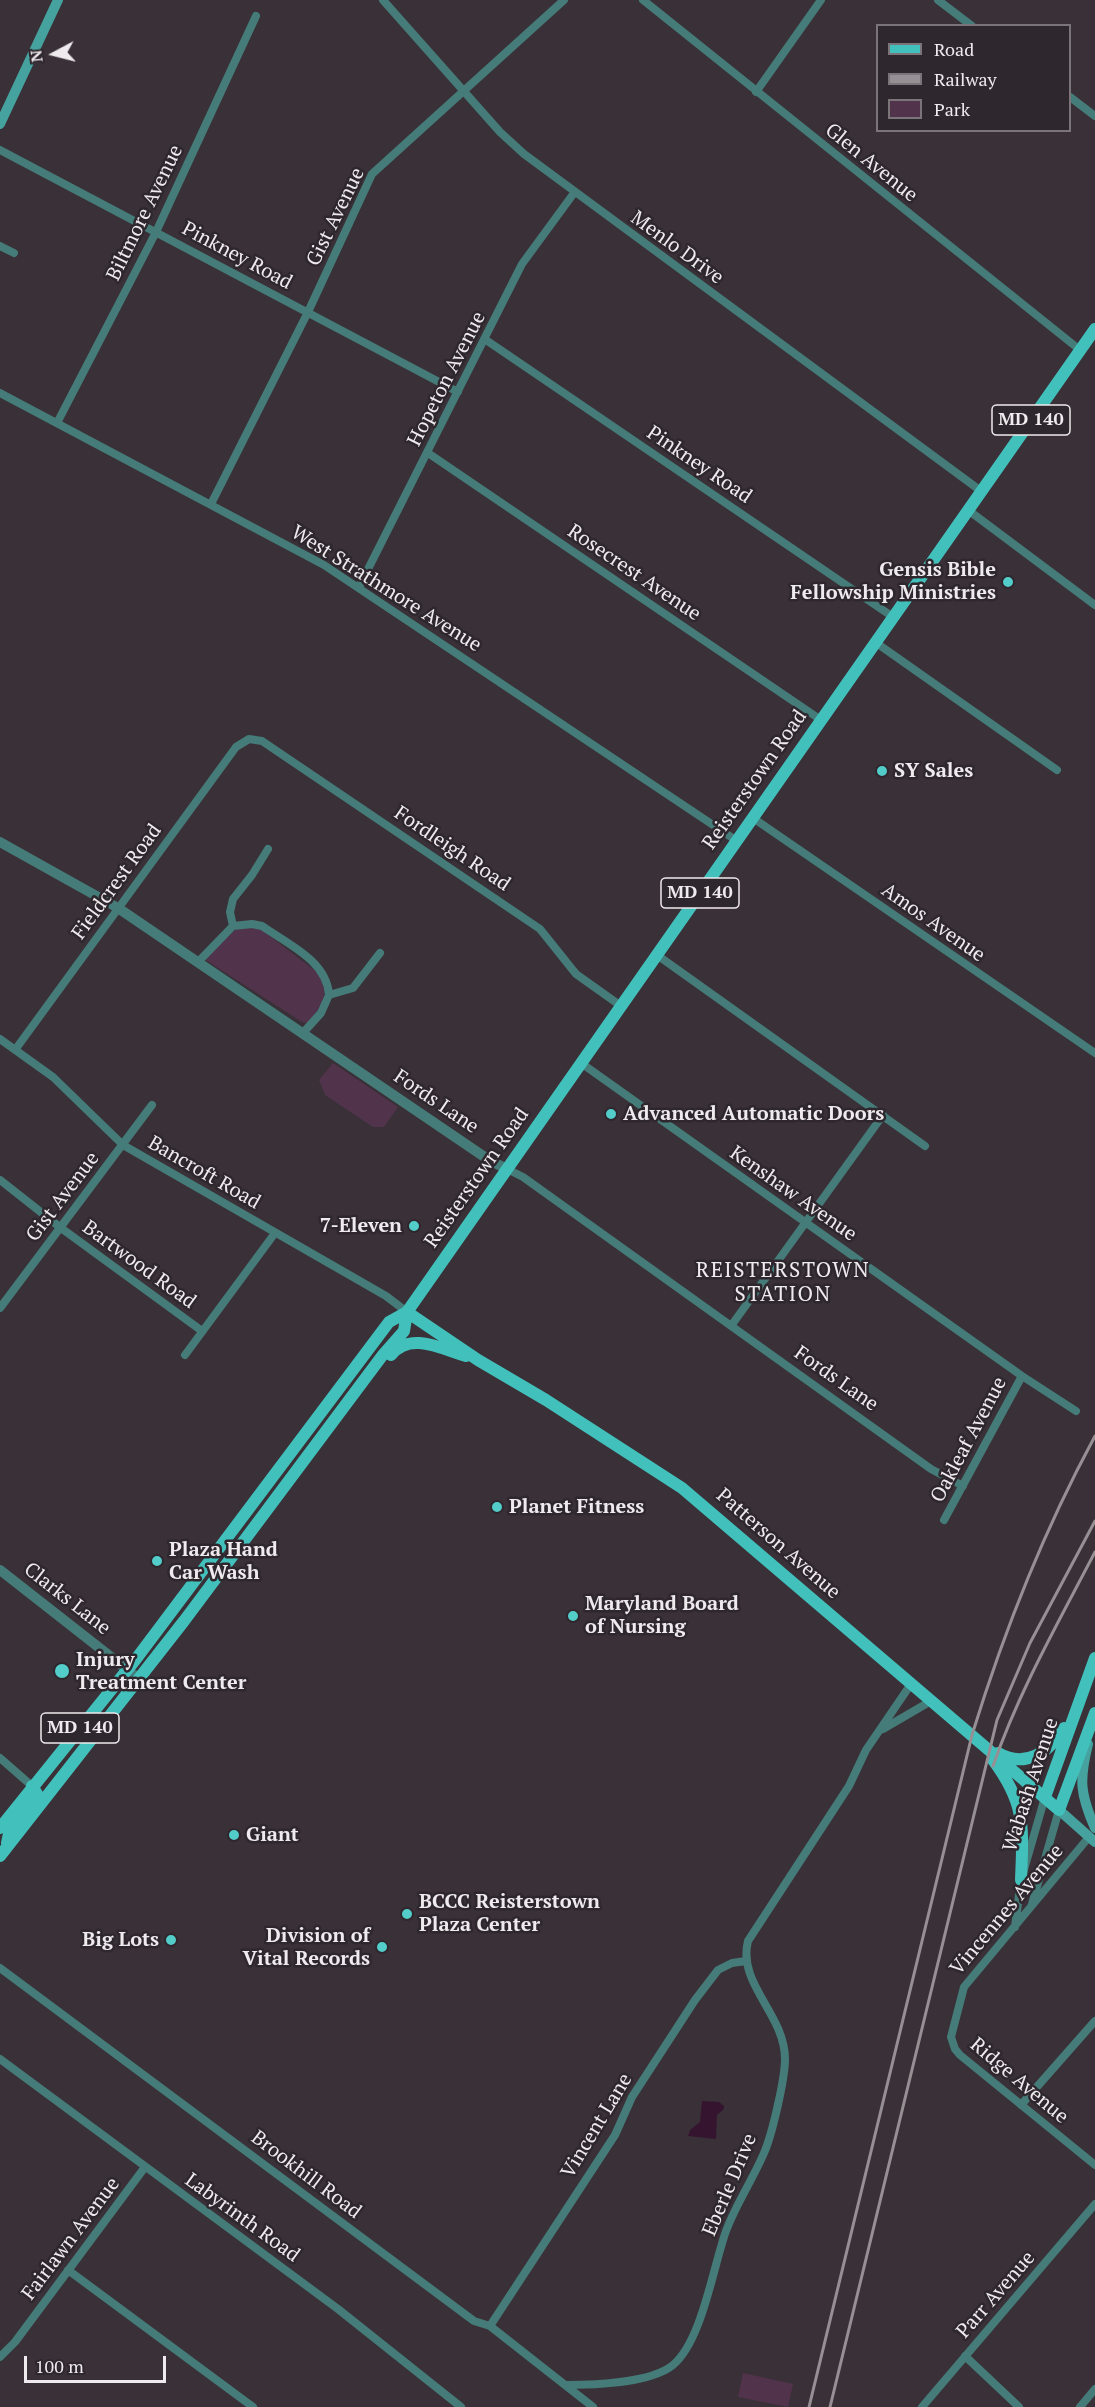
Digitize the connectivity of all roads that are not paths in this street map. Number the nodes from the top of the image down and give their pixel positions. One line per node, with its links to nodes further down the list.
1 (58, 0): 13 (main road)
2 (383, 0): 9 (street, Menlo Drive)
3 (564, 0): 9 (street, Gist Avenue)
4 (643, 0): 10 (street, Glen Avenue)
5 (821, 0): 10 (street)
6 (938, 0): 8 (street)
7 (256, 16): 16 (street, Biltmore Avenue)
8 (969, 24)
9 (464, 90): 15 (street, Menlo Drive); 19 (street, Gist Avenue)
10 (756, 92): 22 (street, Glen Avenue)
11 (1071, 98): 12 (street)
12 (1095, 116)
13 (0, 124)
14 (0, 150): 16 (street, Pinkney Road)
15 (574, 193): 21 (street, Hopeton Avenue); 27 (street, Menlo Drive)
16 (156, 232): 19 (street, Pinkney Road); 25 (street, Biltmore Avenue)
17 (0, 246): 18 (street)
18 (14, 253)
19 (308, 312): 23 (street, Pinkney Road); 28 (street, Gist Avenue)
20 (1095, 329): 22 (main road, Reisterstown Road / MD 140)
21 (486, 340): 23 (street, Hopeton Avenue); 32 (street, Pinkney Road)
22 (1080, 351): 27 (main road, Reisterstown Road / MD 140)
23 (458, 392): 26 (street, Hopeton Avenue)
24 (0, 393): 25 (street, West Strathmore Avenue)
25 (57, 423): 28 (street, West Strathmore Avenue)
26 (428, 453): 30 (street, Hopeton Avenue); 34 (street, Rosecrest Avenue)
27 (981, 491): 29 (main road, Reisterstown Road / MD 140)
28 (211, 504): 30 (street, West Strathmore Avenue)
29 (968, 510): 31 (street); 32 (main road, Reisterstown Road / MD 140)
30 (359, 587): 38 (street, West Strathmore Avenue)
31 (1095, 604)
32 (893, 617): 33 (main road, Reisterstown Road / MD 140)
33 (875, 642): 34 (main road, Reisterstown Road / MD 140); 36 (street)
34 (821, 720): 37 (main road, Reisterstown Road / MD 140)
35 (249, 739): 41 (street, Fieldcrest Road); 47 (street, Fordleigh Road)
36 (1057, 770)
37 (753, 818): 38 (main road, Reisterstown Road / MD 140); 51 (street, Amos Avenue)
38 (737, 841): 44 (main road, Reisterstown Road / MD 140)
39 (0, 842): 41 (street, Fords Lane)
40 (268, 849): 42 (street)
41 (118, 908): 45 (street, Fords Lane); 50 (street, Fieldcrest Road)
42 (233, 926): 45 (street); 46 (street)
43 (380, 953): 46 (street)
44 (657, 955): 47 (main road, Reisterstown Road / MD 140); 54 (street)
45 (198, 962): 48 (street, Fords Lane)
46 (329, 995): 48 (street)
47 (621, 1006): 52 (main road, Reisterstown Road / MD 140)
48 (302, 1034): 57 (street, Fords Lane)
49 (0, 1040): 50 (street, Bancroft Road)
50 (15, 1050): 55 (street, Bancroft Road)
51 (1095, 1053)
52 (581, 1063): 57 (main road, Reisterstown Road / MD 140); 59 (street, Kenshaw Avenue)
53 (152, 1105): 55 (street, Gist Avenue)
54 (883, 1115): 56 (street); 59 (street)
55 (123, 1145): 60 (street, Gist Avenue); 61 (street, Bancroft Road)
56 (926, 1146)
57 (507, 1169): 63 (main road, Reisterstown Road / MD 140); 64 (street, Fords Lane)
58 (0, 1180): 60 (street, Bartwood Road)
59 (805, 1223): 64 (street); 68 (street, Kenshaw Avenue)
60 (61, 1228): 62 (street, Gist Avenue); 65 (street, Bartwood Road)
61 (275, 1233): 63 (street, Bancroft Road); 65 (street)
62 (0, 1308)
63 (407, 1312): 67 (main road, Patterson Avenue); 70 (main road, Reisterstown Road / MD 140); 72 (main road, Reisterstown Road / MD 140)
64 (731, 1326): 71 (street, Fords Lane)
65 (202, 1331): 66 (street)
66 (185, 1355)
67 (478, 1360): 70 (main road); 79 (main road, Patterson Avenue)
68 (1022, 1376): 69 (street, Kenshaw Avenue); 71 (street, Oakleaf Avenue)
69 (1076, 1411)
70 (339, 1414): 74 (main road, Reisterstown Road / MD 140)
71 (963, 1486): 73 (street, Oakleaf Avenue)
72 (249, 1509): 74 (main road); 77 (main road, Reisterstown Road / MD 140)
73 (944, 1520)
74 (229, 1560): 78 (main road, Reisterstown Road / MD 140)
75 (0, 1570): 77 (street, Clarks Lane)
76 (1095, 1658): 80 (main road, Wabash Avenue)
77 (128, 1670): 78 (street, Clarks Lane); 87 (main road, Reisterstown Road / MD 140)
78 (139, 1679): 92 (main road, Reisterstown Road / MD 140)
79 (911, 1684): 81 (main road, Patterson Avenue); 84 (street)
80 (1081, 1698): 85 (main road); 88 (main road, Wabash Avenue)
81 (931, 1701): 84 (street); 85 (main road, Patterson Avenue)
82 (1095, 1713): 89 (main road, Wabash Avenue)
83 (1095, 1718): 91 (main road)
84 (880, 1730): 96 (street)
85 (979, 1742): 88 (main road, Patterson Avenue); 93 (main road)
86 (0, 1758): 87 (street)
87 (32, 1786): 90 (main road, Reisterstown Road / MD 140); 92 (main road)
88 (1044, 1797): 89 (main road, Patterson Avenue); 93 (street, Wabash Avenue)
89 (1059, 1810): 91 (main road, Patterson Avenue); 94 (street, Wabash Avenue)
90 (0, 1828)
91 (1093, 1836): 94 (street, Vincennes Avenue)
92 (3, 1851)
93 (1021, 1880): 95 (street, Wabash Avenue)
94 (1032, 1907): 95 (street, Vincennes Avenue)
95 (1015, 1928): 99 (street, Vincennes Avenue)
96 (746, 1961): 106 (street, Vincent Lane); 109 (street, Eberle Drive)
97 (0, 1968): 106 (street, Brookhill Road)
98 (1095, 2020): 101 (street)
99 (952, 2043): 101 (street, Ridge Avenue)
100 (0, 2059): 103 (street, Labyrinth Road)
101 (1021, 2105): 102 (street, Ridge Avenue)
102 (1095, 2165)
103 (145, 2167): 105 (street, Fairlawn Avenue); 111 (street, Labyrinth Road)
104 (1095, 2204): 107 (street, Parr Avenue)
105 (68, 2270): 108 (street, Fairlawn Avenue); 112 (street)
106 (490, 2326): 109 (street, Brookhill Road)
107 (964, 2355): 114 (street, Parr Avenue); 115 (street)
108 (0, 2357)
109 (566, 2385): 113 (street, Brookhill Road)
110 (1095, 2389): 116 (street)
111 (456, 2406)
112 (253, 2407)
113 (593, 2407)
114 (922, 2407)
115 (1019, 2407)
116 (1080, 2407)

